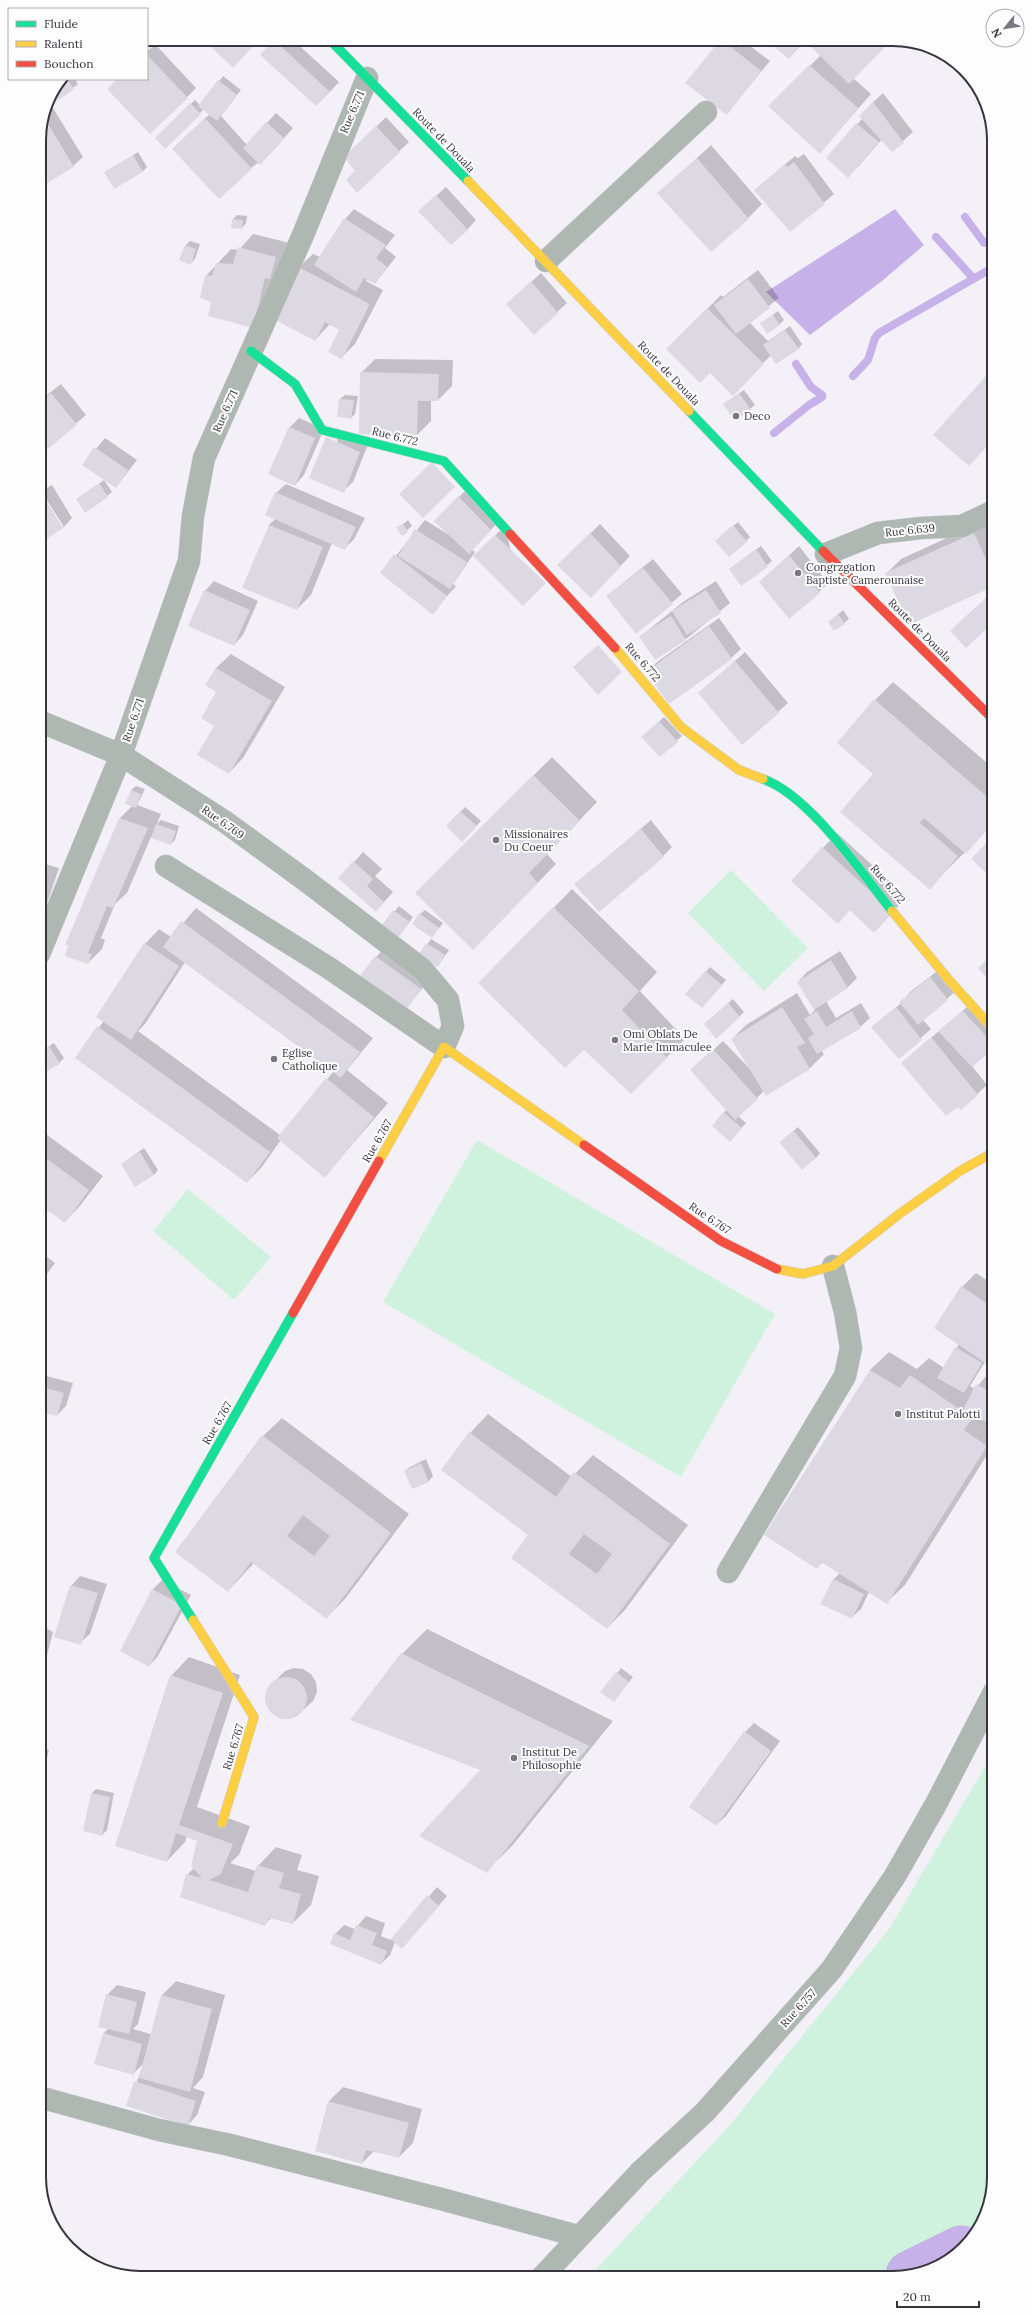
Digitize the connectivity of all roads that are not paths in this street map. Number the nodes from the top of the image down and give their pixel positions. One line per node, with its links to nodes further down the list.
1 (336, 46): 2 (main road, Route de Douala)
2 (367, 78): 4 (main road, Route de Douala); 5 (street, Rue 6.771)
3 (706, 112): 4 (street)
4 (546, 261): 7 (main road, Route de Douala)
5 (252, 351): 10 (street, Rue 6.771); 13 (main road, Rue 6.772)
6 (987, 514): 7 (street, Rue 6.639)
7 (826, 554): 8 (main road, Route de Douala)
8 (987, 713)
9 (46, 724): 10 (street, Rue 6.769)
10 (121, 755): 12 (street); 14 (street, Rue 6.769)
11 (166, 866): 14 (street)
12 (46, 937)
13 (987, 1022)
14 (444, 1047): 16 (main road, Rue 6.767); 19 (main road, Rue 6.767)
15 (987, 1156): 16 (main road, Rue 6.767)
16 (833, 1266): 17 (street)
17 (728, 1572)
18 (987, 1706): 21 (street, Rue 6.757)
19 (222, 1822)
20 (46, 2099): 21 (street)
21 (578, 2236): 22 (street, Rue 6.757)
22 (547, 2271)

